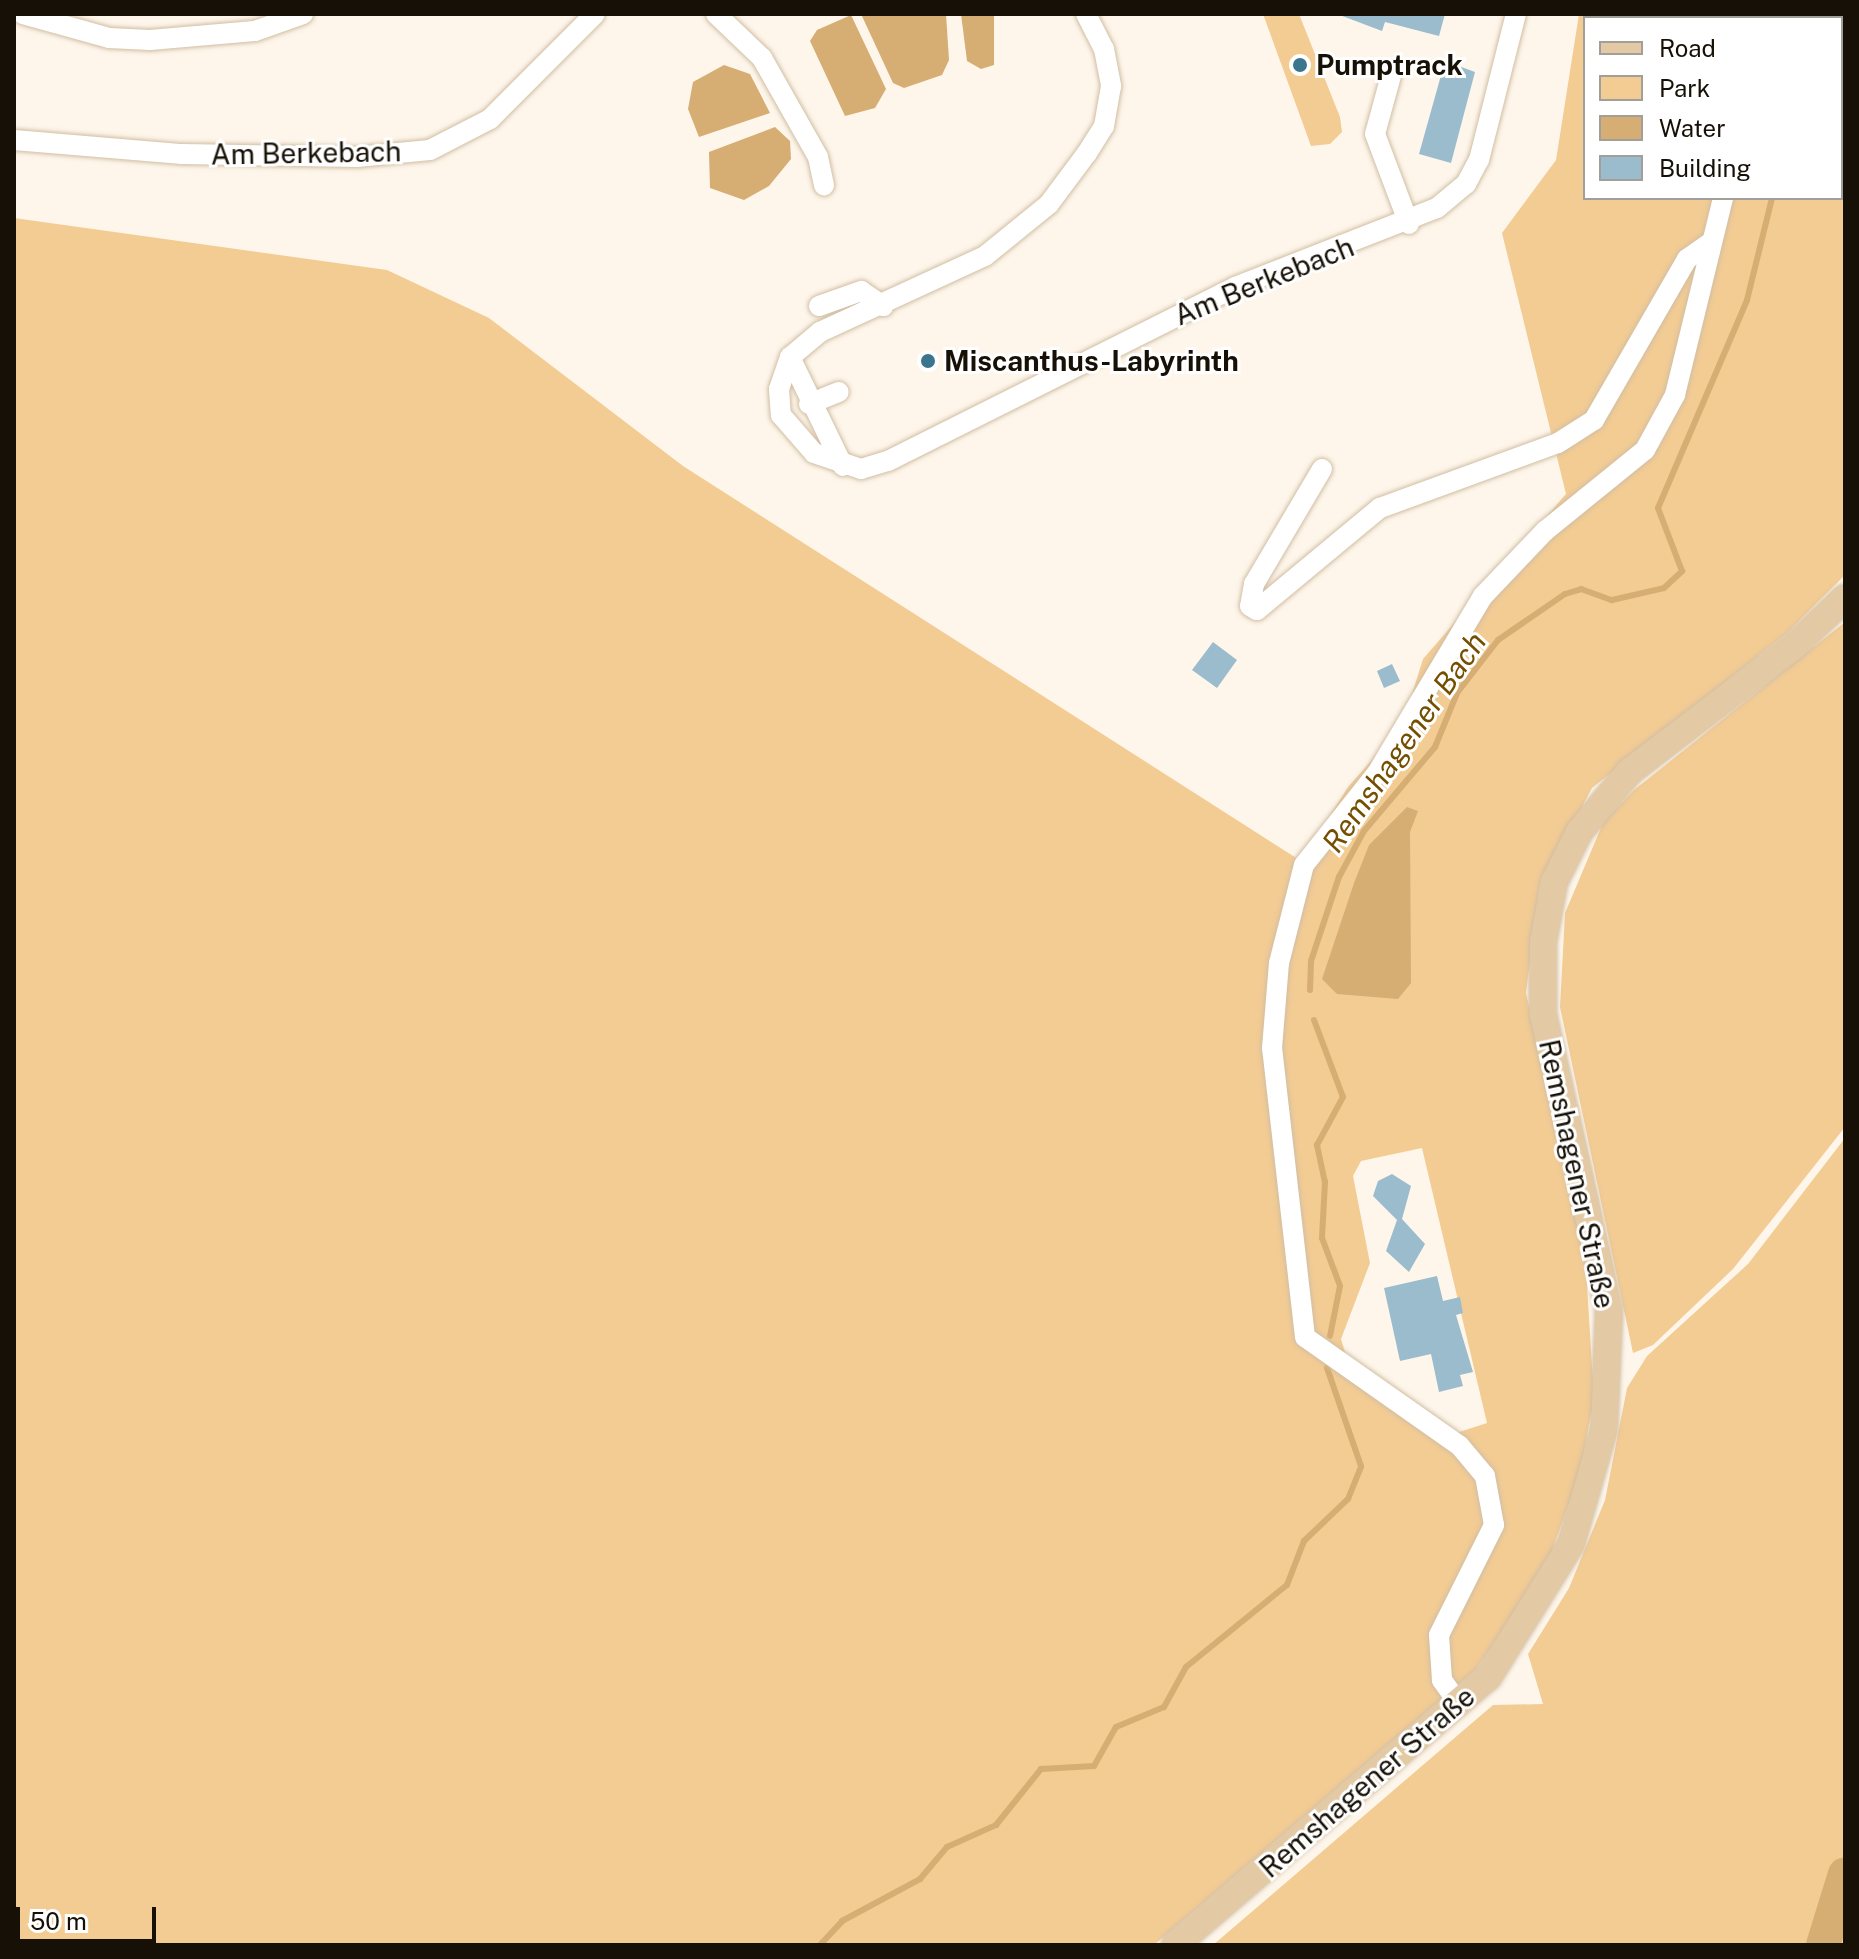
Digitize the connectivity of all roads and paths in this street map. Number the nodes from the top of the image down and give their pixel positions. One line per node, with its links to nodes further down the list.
1 (23, 14): 2 (lane)
2 (303, 14)
3 (595, 14): 8 (lane, Am Berkebach)
4 (716, 14): 9 (lane)
5 (1086, 14): 14 (lane)
6 (1516, 14): 11 (lane, Am Berkebach)
7 (1392, 72): 11 (lane)
8 (14, 140)
9 (824, 185)
10 (1722, 200): 12 (lane)
11 (1409, 224): 18 (lane, Am Berkebach)
12 (1710, 243): 19 (lane); 21 (lane)
13 (819, 306): 14 (lane)
14 (883, 306): 15 (lane)
15 (790, 357): 17 (lane); 18 (lane)
16 (839, 392): 17 (lane)
17 (809, 404): 18 (lane)
18 (843, 466)
19 (1322, 469)
20 (1845, 598): 21 (main road, Remshagener Straße)
21 (1460, 1705): 22 (main road, Remshagener Straße)
22 (1175, 1945)

